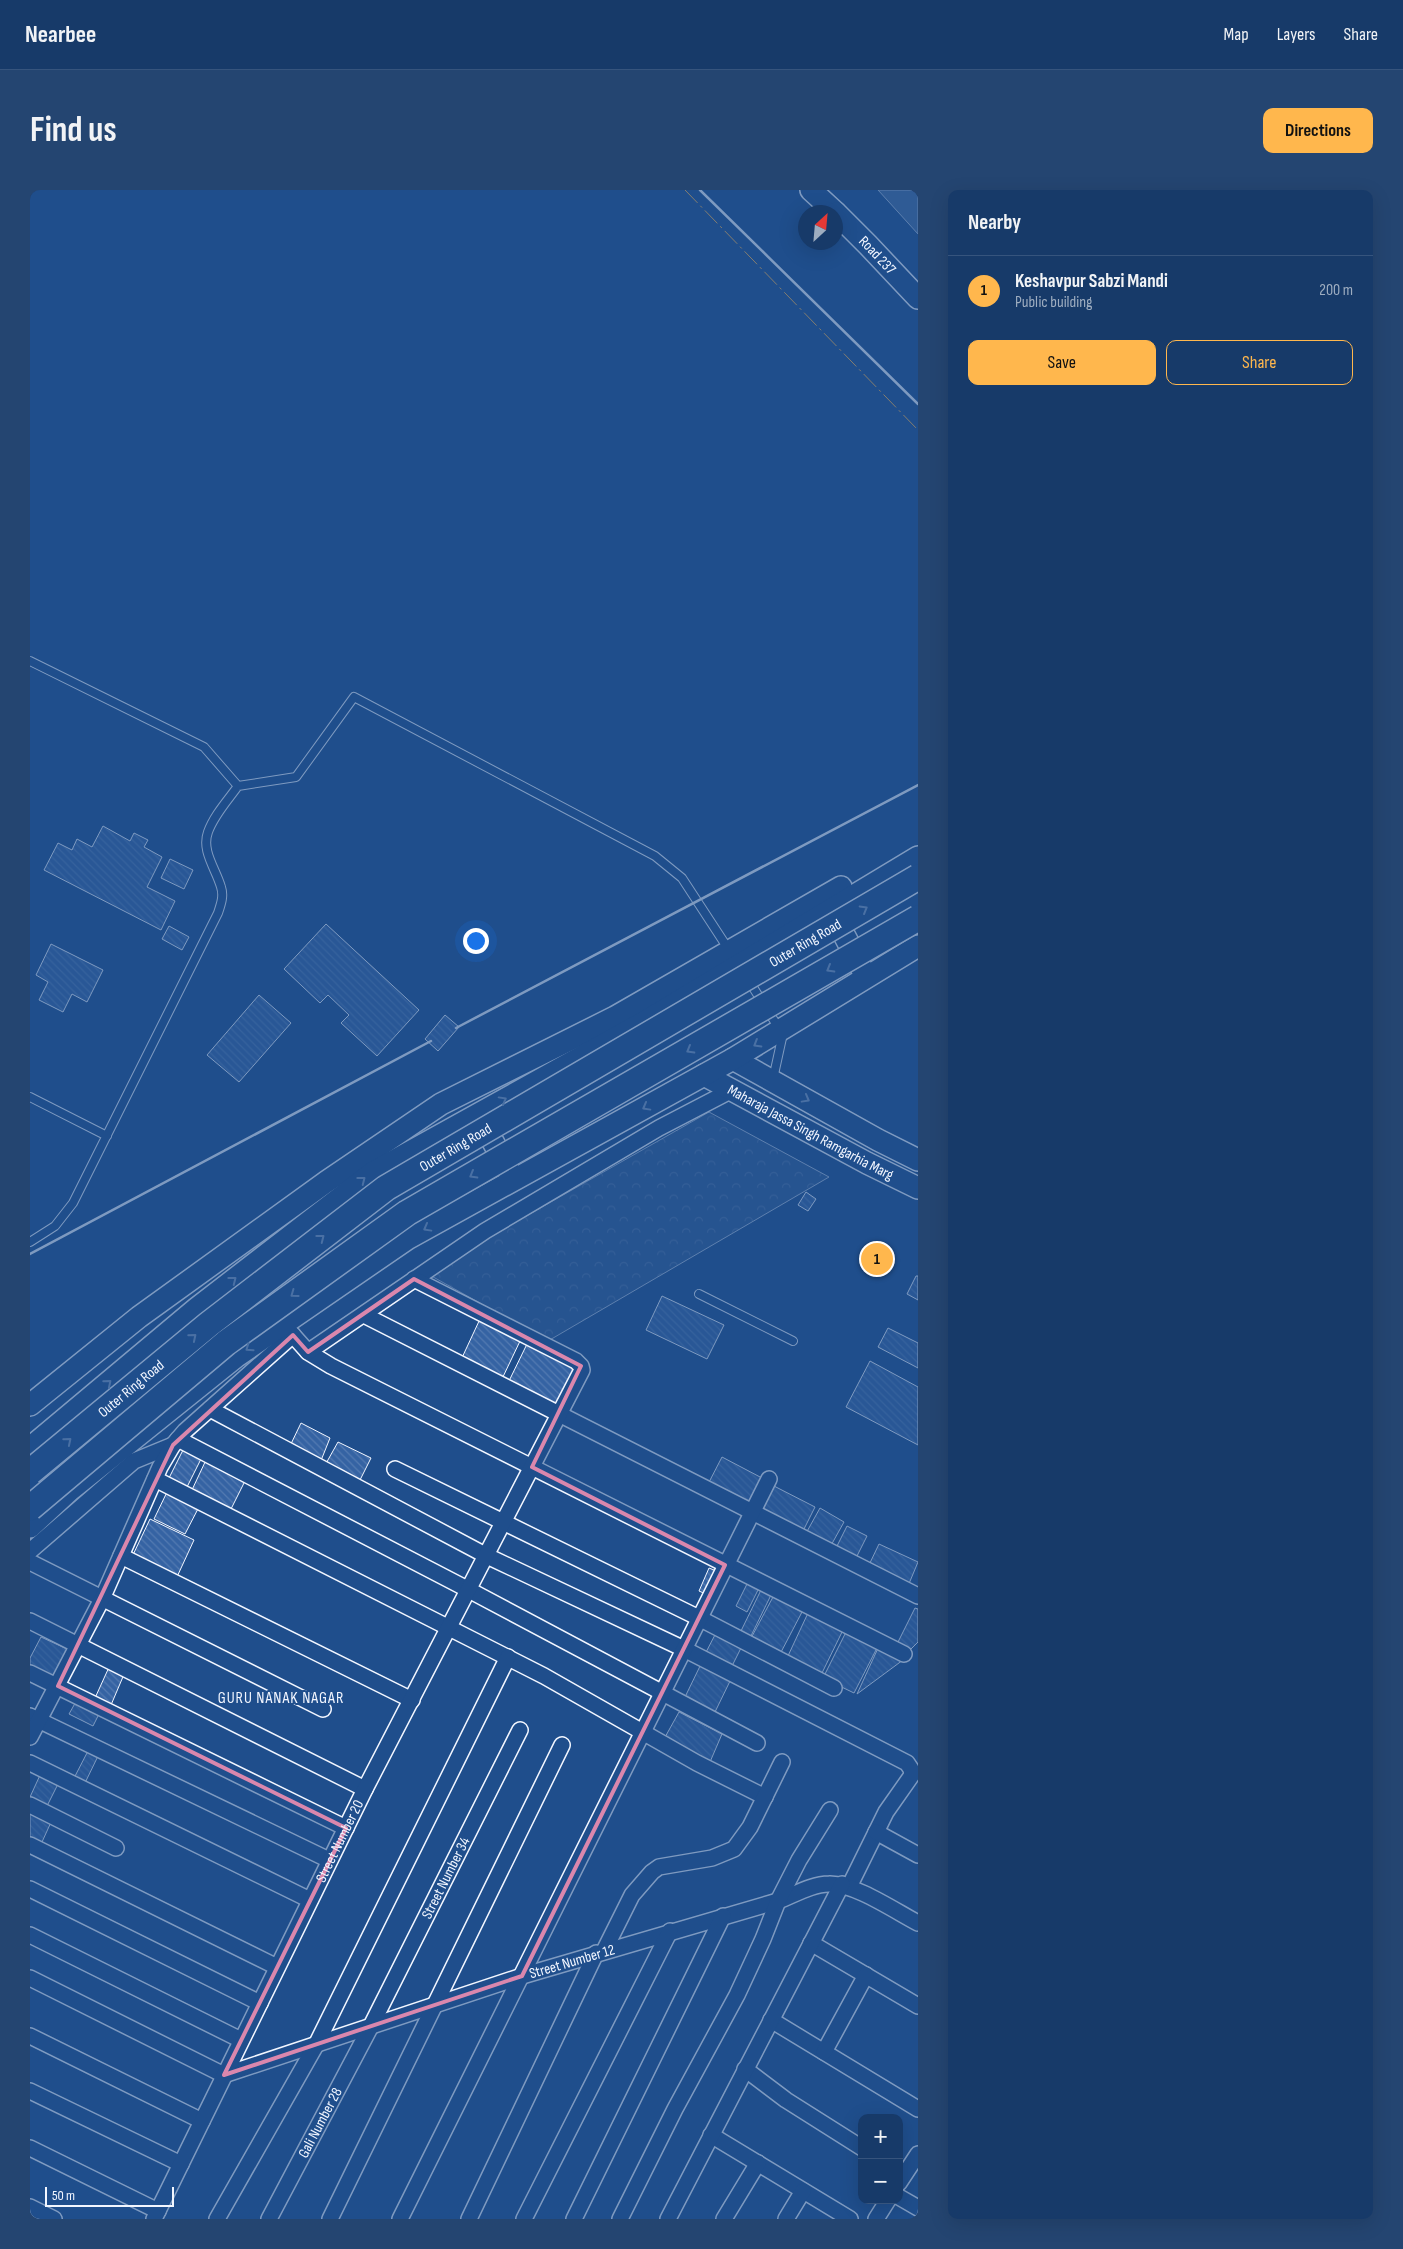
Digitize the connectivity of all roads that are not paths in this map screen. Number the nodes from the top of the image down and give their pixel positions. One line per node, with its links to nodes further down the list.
1 (811, 190): 2 (street, Road 237)
2 (827, 205)
3 (843, 221): 4 (street, Road 237)
4 (918, 298)
5 (30, 661): 6 (lane)
6 (238, 786): 13 (lane); 22 (lane)
7 (918, 845): 13 (street)
8 (918, 856): 10 (street, Outer Ring Road)
9 (918, 877): 42 (main road, Outer Ring Road, one-way to 9, bridge)
10 (830, 909): 13 (street, Outer Ring Road); 14 (street)
11 (918, 918): 45 (main road, Outer Ring Road, one-way to 45, bridge)
12 (918, 946): 14 (street)
13 (734, 958): 15 (lane); 21 (street, Outer Ring Road, one-way to 13); 35 (street)
14 (867, 977): 15 (street)
15 (780, 1030): 16 (street, one-way to 16); 18 (lane)
16 (733, 1058): 17 (street); 18 (street, Maharaja Jassa Singh Ramgarhia Marg)
17 (704, 1075): 19 (street, Maharaja Jassa Singh Ramgarhia Marg); 26 (street, one-way to 26)
18 (773, 1081): 23 (street, Maharaja Jassa Singh Ramgarhia Marg, one-way to 23)
19 (732, 1090): 25 (street, Maharaja Jassa Singh Ramgarhia Marg); 29 (street)
20 (30, 1097): 22 (lane)
21 (478, 1114): 26 (street); 39 (street, Outer Ring Road, one-way to 21)
22 (107, 1136): 28 (lane)
23 (878, 1140): 24 (street, Maharaja Jassa Singh Ramgarhia Marg); 25 (street)
24 (918, 1160)
25 (867, 1163): 27 (street, Maharaja Jassa Singh Ramgarhia Marg)
26 (514, 1180): 32 (street, one-way to 32)
27 (918, 1188)
28 (30, 1242)
29 (414, 1279): 31 (street); 37 (street, Street Number 20)
30 (699, 1294): 33 (lane)
31 (364, 1314): 34 (street); 37 (street)
32 (288, 1330): 34 (street); 36 (street); 48 (street, one-way to 48)
33 (793, 1341)
34 (308, 1352): 40 (street)
35 (30, 1405)
36 (210, 1409): 38 (street); 51 (street)
37 (559, 1415): 40 (street, Street Number 20); 46 (street)
38 (175, 1442): 43 (street); 49 (street); 54 (street)
39 (30, 1448)
40 (532, 1467): 47 (street, Street Number 20); 53 (street)
41 (395, 1469): 47 (street)
42 (30, 1472)
43 (155, 1479): 50 (street); 59 (street)
44 (769, 1479): 46 (street)
45 (30, 1508)
46 (752, 1512): 53 (street); 55 (street)
47 (504, 1522): 51 (street, Street Number 20); 57 (street)
48 (30, 1527)
49 (30, 1551)
50 (121, 1556): 56 (street); 68 (street)
51 (487, 1556): 54 (street, Street Number 20); 61 (street)
52 (30, 1562): 56 (street)
53 (725, 1566): 57 (street); 62 (street)
54 (469, 1590): 59 (street, Street Number 20); 67 (street)
55 (918, 1596)
56 (102, 1599): 60 (street); 69 (street)
57 (699, 1618): 61 (street); 66 (street)
58 (30, 1621): 60 (street)
59 (449, 1628): 63 (street); 68 (street, Street Number 20)
60 (78, 1646): 65 (street); 78 (street)
61 (684, 1650): 67 (street); 83 (street)
62 (904, 1654)
63 (508, 1657): 72 (street); 109 (street)
64 (30, 1673): 65 (street)
65 (58, 1686): 70 (street); 82 (street)
66 (834, 1688)
67 (662, 1694): 72 (street); 74 (street)
68 (412, 1700): 78 (street, Street Number 20)
69 (323, 1709)
70 (34, 1718): 73 (street); 87 (street)
71 (520, 1730): 106 (street, Street Number 34)
72 (642, 1732): 79 (street); 100 (street)
73 (30, 1737)
74 (757, 1743)
75 (562, 1745): 103 (street)
76 (782, 1762): 79 (street)
77 (30, 1764): 90 (street)
78 (365, 1789): 82 (street, Street Number 20)
79 (765, 1797): 97 (street)
80 (30, 1805): 85 (street)
81 (830, 1810): 91 (street)
82 (346, 1828): 87 (street, Street Number 20)
83 (876, 1832): 86 (street); 88 (street)
84 (30, 1845): 98 (street)
85 (116, 1848)
86 (918, 1855)
87 (330, 1860): 90 (street, Street Number 20)
88 (845, 1886): 91 (street, Street Number 12); 93 (street); 96 (street)
89 (30, 1889): 102 (street)
90 (310, 1900): 98 (street, Street Number 20)
91 (778, 1901): 92 (street, Street Number 12); 137 (street)
92 (723, 1916): 94 (street, Street Number 12); 136 (street)
93 (918, 1923)
94 (670, 1931): 97 (street, Street Number 12); 135 (street)
95 (30, 1935): 108 (street)
96 (811, 1943): 99 (street); 105 (street)
97 (600, 1952): 100 (street, Street Number 12); 134 (street)
98 (277, 1967): 102 (street, Street Number 20)
99 (866, 1975): 104 (street); 110 (street)
100 (522, 1976): 103 (street, Street Number 12); 133 (street)
101 (30, 1978): 112 (street)
102 (260, 2003): 108 (street, Street Number 20)
103 (437, 2004): 106 (street, Street Number 12); 132 (street)
104 (918, 2006)
105 (771, 2020): 110 (street); 111 (street)
106 (370, 2026): 109 (street, Street Number 12); 131 (street, Gali Number 28)
107 (30, 2036): 115 (street)
108 (241, 2040): 112 (street, Street Number 20)
109 (316, 2044): 112 (street, Street Number 12); 130 (street)
110 (824, 2052): 114 (street)
111 (745, 2069): 116 (street); 117 (street)
112 (224, 2075): 115 (street, Street Number 20)
113 (30, 2091): 120 (street)
114 (918, 2109)
115 (202, 2121): 120 (street, Street Number 20)
116 (711, 2135): 121 (street); 138 (street)
117 (858, 2145)
118 (30, 2148): 128 (street)
119 (918, 2154): 122 (street)
120 (181, 2164): 128 (street, Street Number 20)
121 (758, 2164): 123 (street); 139 (street)
122 (903, 2173)
123 (803, 2191): 140 (street); 141 (street)
124 (903, 2199): 127 (street)
125 (885, 2204): 142 (street)
126 (30, 2207): 129 (street)
127 (918, 2208)
128 (156, 2215)
129 (54, 2219)
130 (217, 2219)
131 (269, 2219)
132 (330, 2219)
133 (400, 2219)
134 (469, 2219)
135 (524, 2219)
136 (574, 2219)
137 (620, 2219)
138 (668, 2219)
139 (724, 2219)
140 (786, 2219)
141 (850, 2219)
142 (876, 2219)

